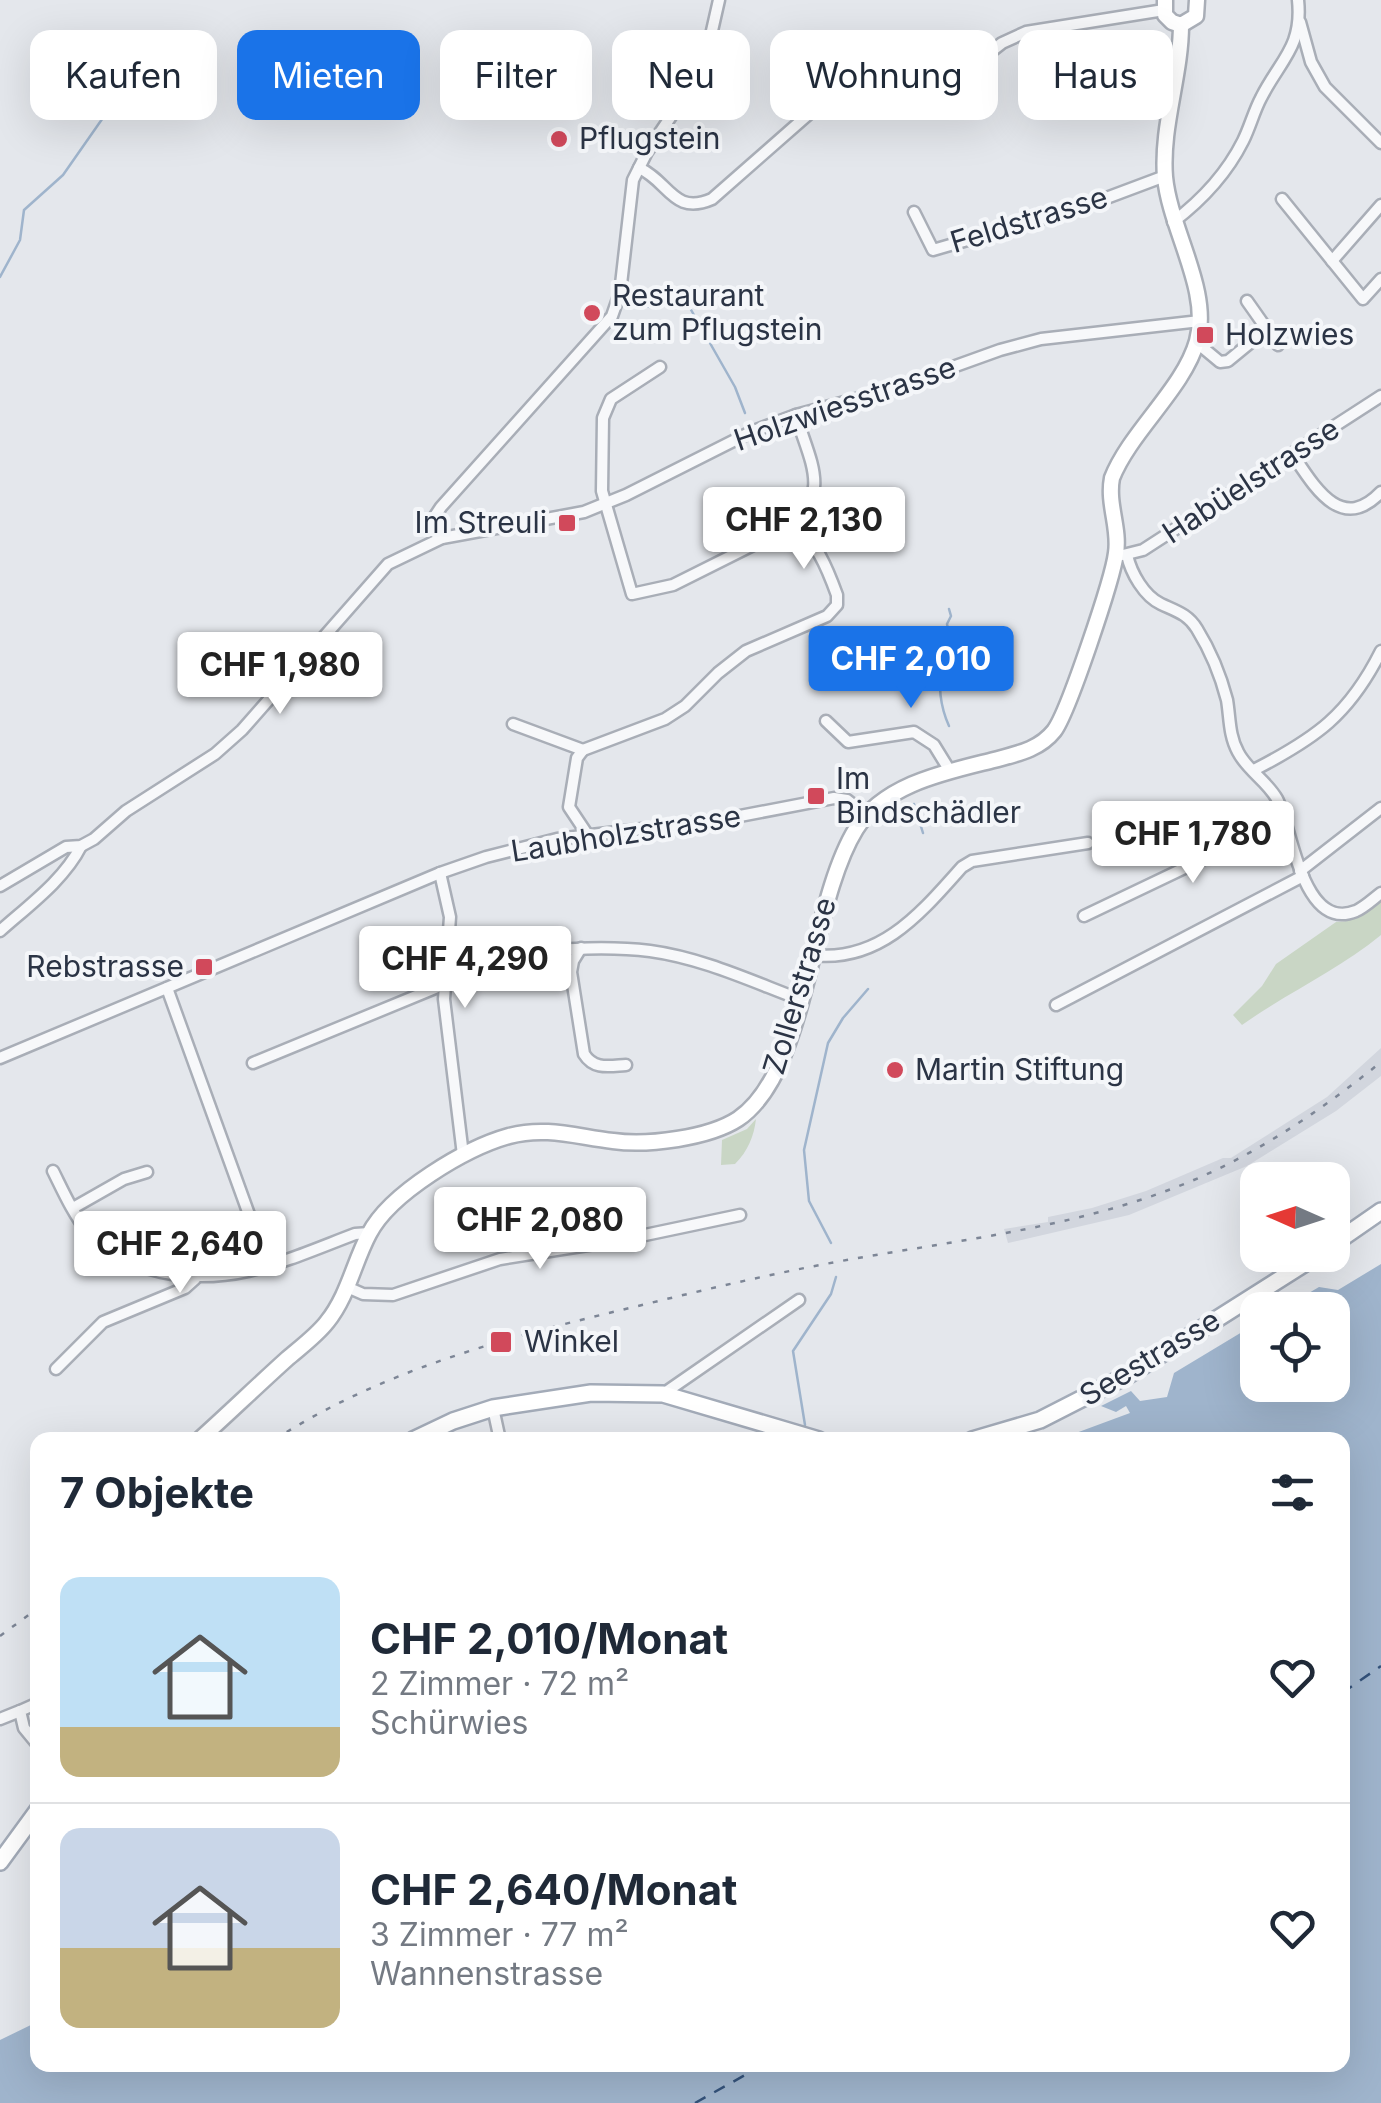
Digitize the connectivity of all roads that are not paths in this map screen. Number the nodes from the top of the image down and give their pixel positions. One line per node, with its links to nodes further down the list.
1 (718, 0): 10 (street)
2 (1197, 0): 6 (street)
3 (1298, 0): 5 (street)
4 (1164, 5): 6 (street); 7 (street)
5 (1300, 21): 9 (street); 15 (street)
6 (1181, 24): 11 (street)
7 (998, 46)
8 (802, 120): 10 (street)
9 (1381, 142)
10 (638, 168): 30 (street)
11 (1165, 176): 14 (street, Feldstrasse); 15 (street)
12 (1282, 199): 16 (street)
13 (1381, 205): 16 (street)
14 (914, 212)
15 (1173, 222): 19 (street)
16 (1332, 261): 17 (street)
17 (1381, 278)
18 (1246, 301): 20 (street)
19 (1200, 321): 21 (street); 25 (street, Holzwiesstrasse)
20 (1267, 329): 21 (street); 22 (street)
21 (1196, 342): 31 (street)
22 (1278, 345)
23 (660, 366): 28 (street)
24 (1381, 396): 26 (street, Habüelstrasse)
25 (796, 415): 28 (street, Holzwiesstrasse); 29 (street)
26 (1293, 455): 27 (street); 31 (street, Habüelstrasse)
27 (1381, 492)
28 (607, 502): 29 (street); 30 (street, Holzwiesstrasse)
29 (791, 526): 35 (street)
30 (442, 538): 43 (street, Holzwiesstrasse)
31 (1122, 554): 36 (street, Zollerstrasse); 37 (street)
32 (1381, 652): 37 (street)
33 (826, 722): 36 (street)
34 (513, 724): 35 (street)
35 (582, 750): 41 (street)
36 (956, 770): 39 (street, Zollerstrasse)
37 (1254, 770): 40 (street)
38 (1381, 808): 45 (street)
39 (866, 815): 41 (street, Laubholzstrasse); 52 (street, Zollerstrasse)
40 (1285, 820): 45 (street); 48 (street)
41 (587, 834): 44 (street, Laubholzstrasse)
42 (1088, 843): 52 (street)
43 (81, 846): 46 (street); 49 (street)
44 (440, 873): 53 (street); 54 (street, Laubholzstrasse)
45 (1302, 874): 47 (street); 56 (street)
46 (0, 886)
47 (1381, 893)
48 (1084, 916)
49 (0, 931)
50 (581, 948): 51 (street); 55 (street); 59 (street)
51 (524, 952)
52 (812, 955): 55 (street, Zollerstrasse)
53 (444, 984): 58 (street); 60 (street)
54 (167, 988): 57 (street, Laubholzstrasse); 68 (street)
55 (799, 1000): 60 (street, Zollerstrasse)
56 (1056, 1006)
57 (0, 1058)
58 (254, 1063)
59 (626, 1065)
60 (463, 1155): 66 (street, Zollerstrasse)
61 (53, 1171): 63 (street)
62 (147, 1172): 63 (street)
63 (72, 1208): 70 (street)
64 (1381, 1211): 67 (main road)
65 (740, 1214): 71 (street)
66 (369, 1233): 68 (street); 71 (street, Zollerstrasse)
67 (1350, 1233)
68 (268, 1267): 70 (street)
69 (1291, 1272): 80 (main road, Seestrasse)
70 (195, 1279): 73 (street)
71 (347, 1287): 76 (street, Zollerstrasse)
72 (798, 1300): 74 (street)
73 (56, 1369)
74 (662, 1394): 75 (main road); 79 (main road)
75 (493, 1408): 77 (main road); 78 (street)
76 (208, 1432)
77 (429, 1432)
78 (498, 1432)
79 (792, 1432)
80 (999, 1432)
81 (30, 1707): 82 (street)
82 (20, 1711): 83 (street); 84 (street)
83 (0, 1718)
84 (30, 1735)
85 (30, 1821): 86 (main road)
86 (0, 1862)

